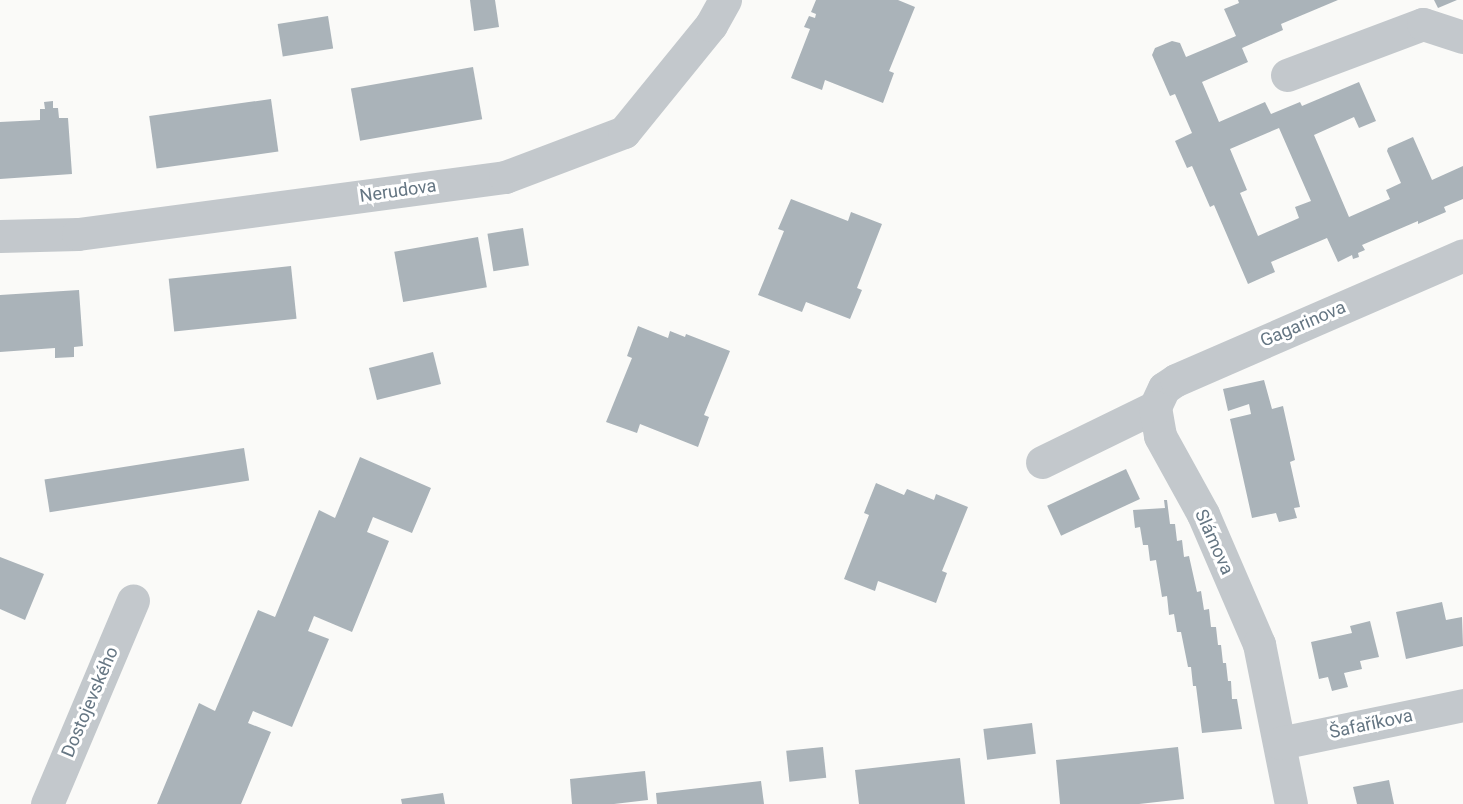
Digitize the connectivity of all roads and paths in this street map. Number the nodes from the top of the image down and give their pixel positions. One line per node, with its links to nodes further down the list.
1 (725, 0): 4 (street, Nerudova)
2 (1463, 37): 3 (street)
3 (1287, 75)
4 (0, 236)
5 (1463, 255): 6 (street, Gagarinova)
6 (1155, 407): 7 (street); 10 (street, Slámova)
7 (1042, 462)
8 (133, 600): 11 (street, Dostojevského)
9 (1463, 705): 10 (street, Šafaříkova)
10 (1280, 743): 12 (street, Slámova)
11 (48, 804)
12 (1291, 804)

